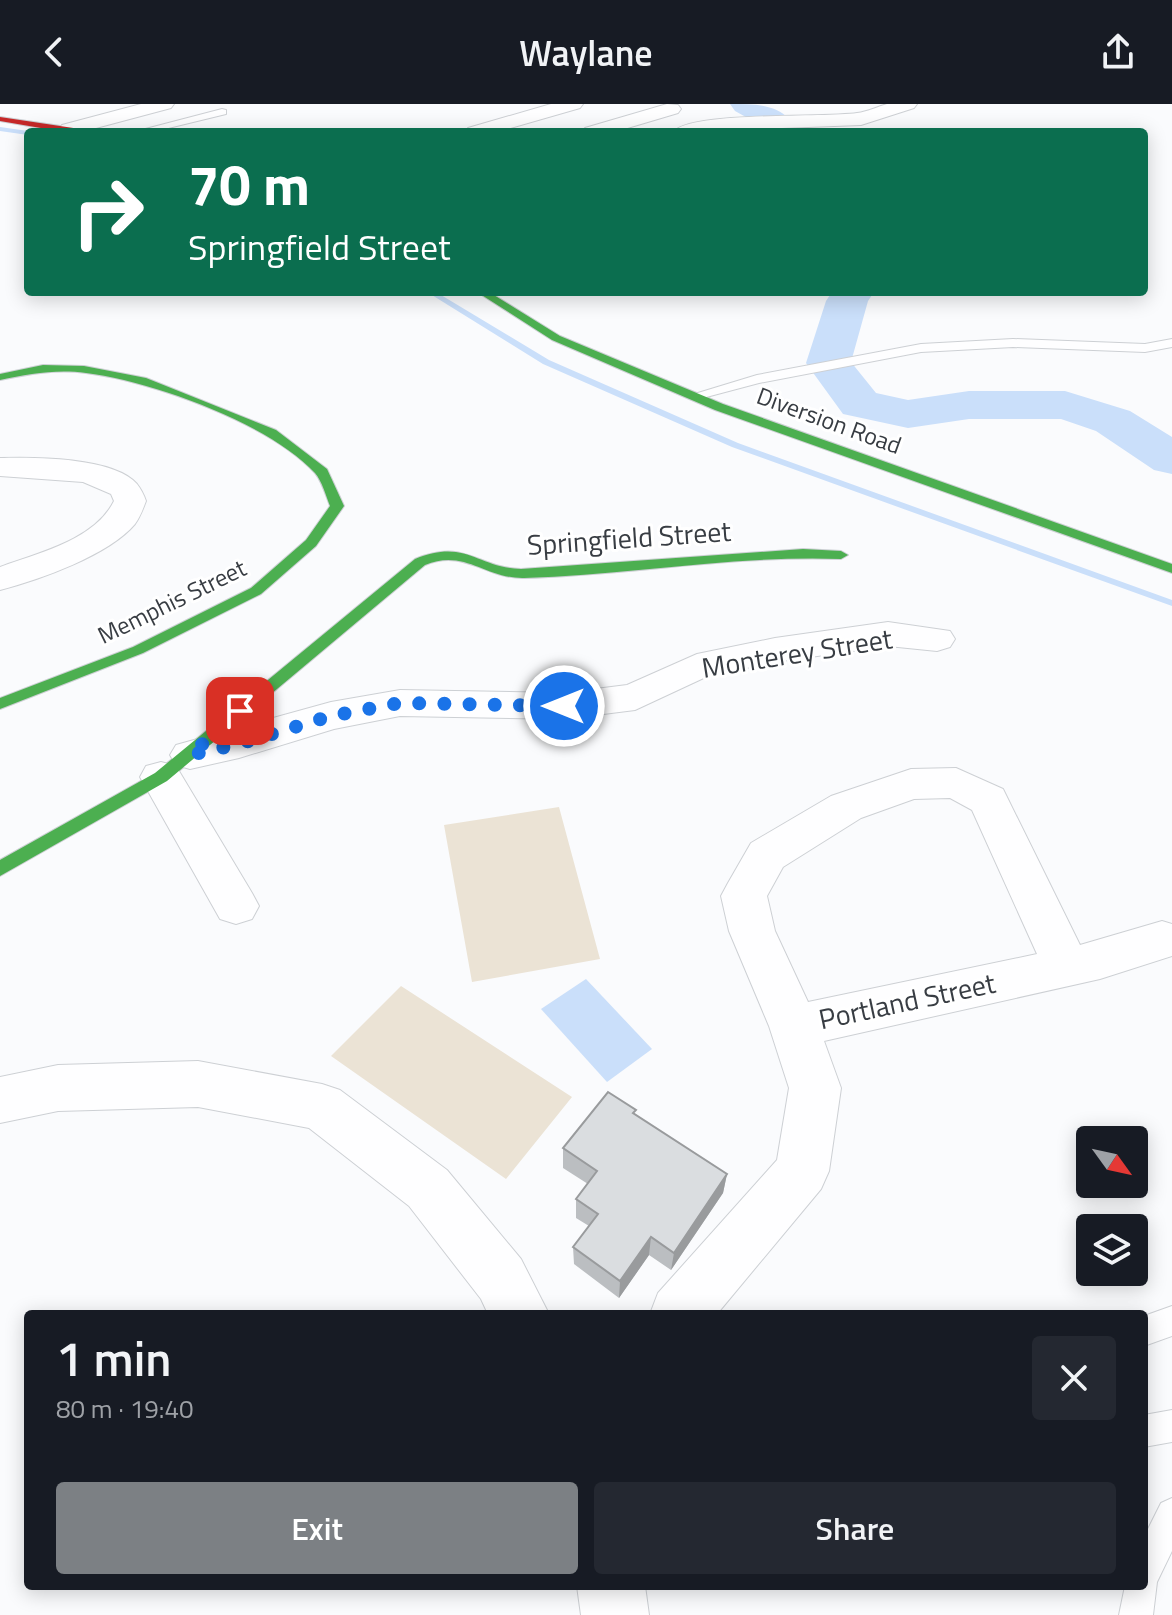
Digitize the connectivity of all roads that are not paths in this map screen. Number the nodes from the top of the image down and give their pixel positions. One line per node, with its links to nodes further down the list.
1 (164, 104): 8 (street)
2 (573, 104): 10 (street)
3 (907, 104): 12 (street)
4 (671, 109): 11 (street)
5 (222, 112): 9 (lane)
6 (0, 119): 7 (street)
7 (61, 128)
8 (81, 128)
9 (156, 128)
10 (489, 128)
11 (606, 128)
12 (700, 128)
13 (488, 296): 16 (street, Diversion Road)
14 (1172, 343): 16 (lane)
15 (0, 377): 22 (street, Memphis Street)
16 (695, 396): 19 (street, Diversion Road)
17 (0, 467): 20 (street)
18 (841, 555): 23 (street, Springfield Street)
19 (1172, 569)
20 (0, 579)
21 (937, 639): 23 (street, Monterey Street)
22 (0, 704)
23 (176, 766): 24 (street, Springfield Street); 25 (street)
24 (0, 869)
25 (236, 906)
26 (1162, 940): 27 (street, Portland Street)
27 (1067, 967): 28 (street, Portland Street); 28 (street)
28 (794, 1026): 31 (street, Portland Street)
29 (0, 1100): 30 (street)
30 (518, 1310)
31 (682, 1310)
32 (1172, 1321): 33 (lane)
33 (1148, 1330)
34 (1172, 1426): 35 (lane)
35 (1148, 1430)
36 (1172, 1514): 37 (lane)
37 (1148, 1565)
38 (612, 1590): 40 (street)
39 (1141, 1590): 41 (lane)
40 (615, 1615)
41 (1136, 1615)

